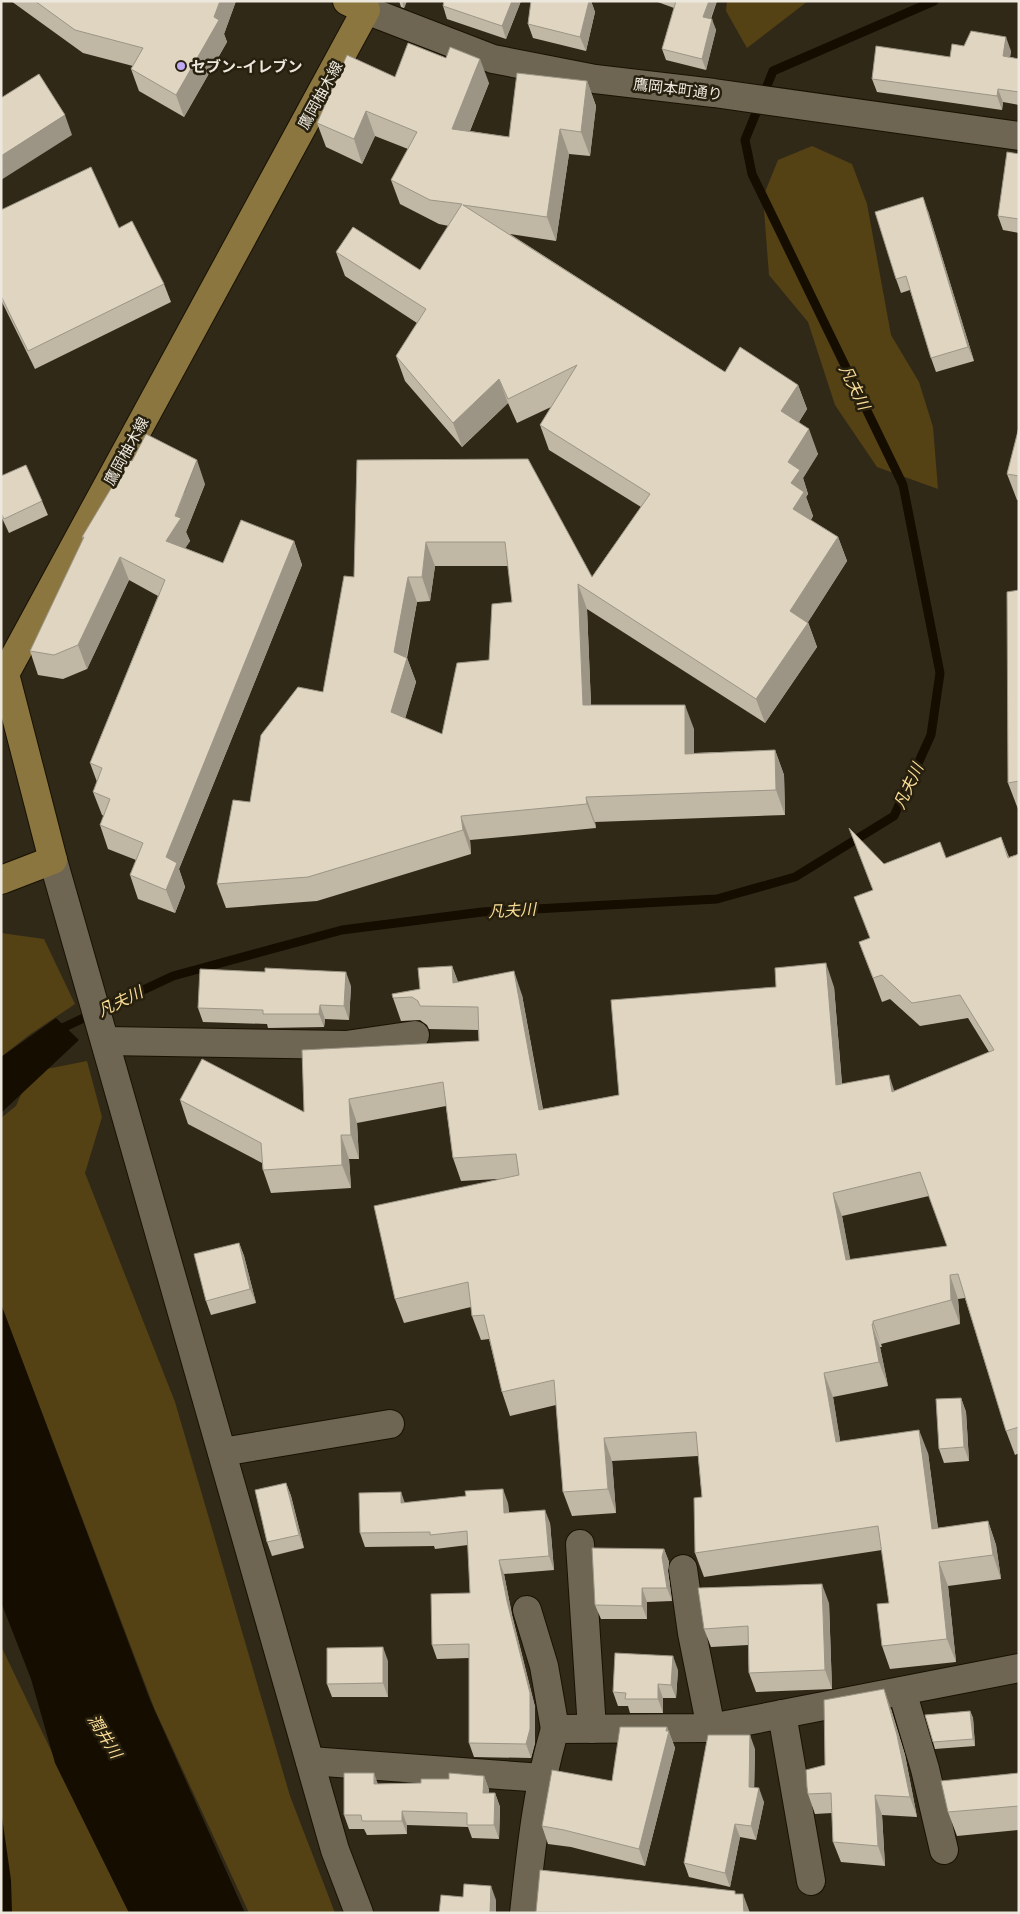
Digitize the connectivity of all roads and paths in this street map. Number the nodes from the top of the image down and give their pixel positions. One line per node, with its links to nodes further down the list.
1 (357, 6): 2 (street, 鷹岡本町通り); 3 (main road, 鷹岡柚木線)
2 (1019, 136)
3 (3, 672): 4 (main road, 鷹岡柚木線)
4 (53, 860): 5 (main road); 7 (street)
5 (1, 880)
6 (415, 1035): 7 (street)
7 (105, 1038): 9 (street)
8 (390, 1424): 9 (street)
9 (222, 1452): 19 (street)
10 (580, 1544): 18 (street)
11 (684, 1569): 16 (street)
12 (527, 1610): 17 (street)
13 (1019, 1668): 14 (street)
14 (902, 1691): 15 (street); 21 (street)
15 (782, 1714): 16 (street); 22 (street)
16 (711, 1728): 18 (street)
17 (555, 1729): 18 (street); 20 (street)
18 (592, 1729)
19 (310, 1761): 20 (street); 23 (street)
20 (543, 1778): 24 (street)
21 (944, 1850)
22 (811, 1881)
23 (359, 1913)
24 (524, 1913)

